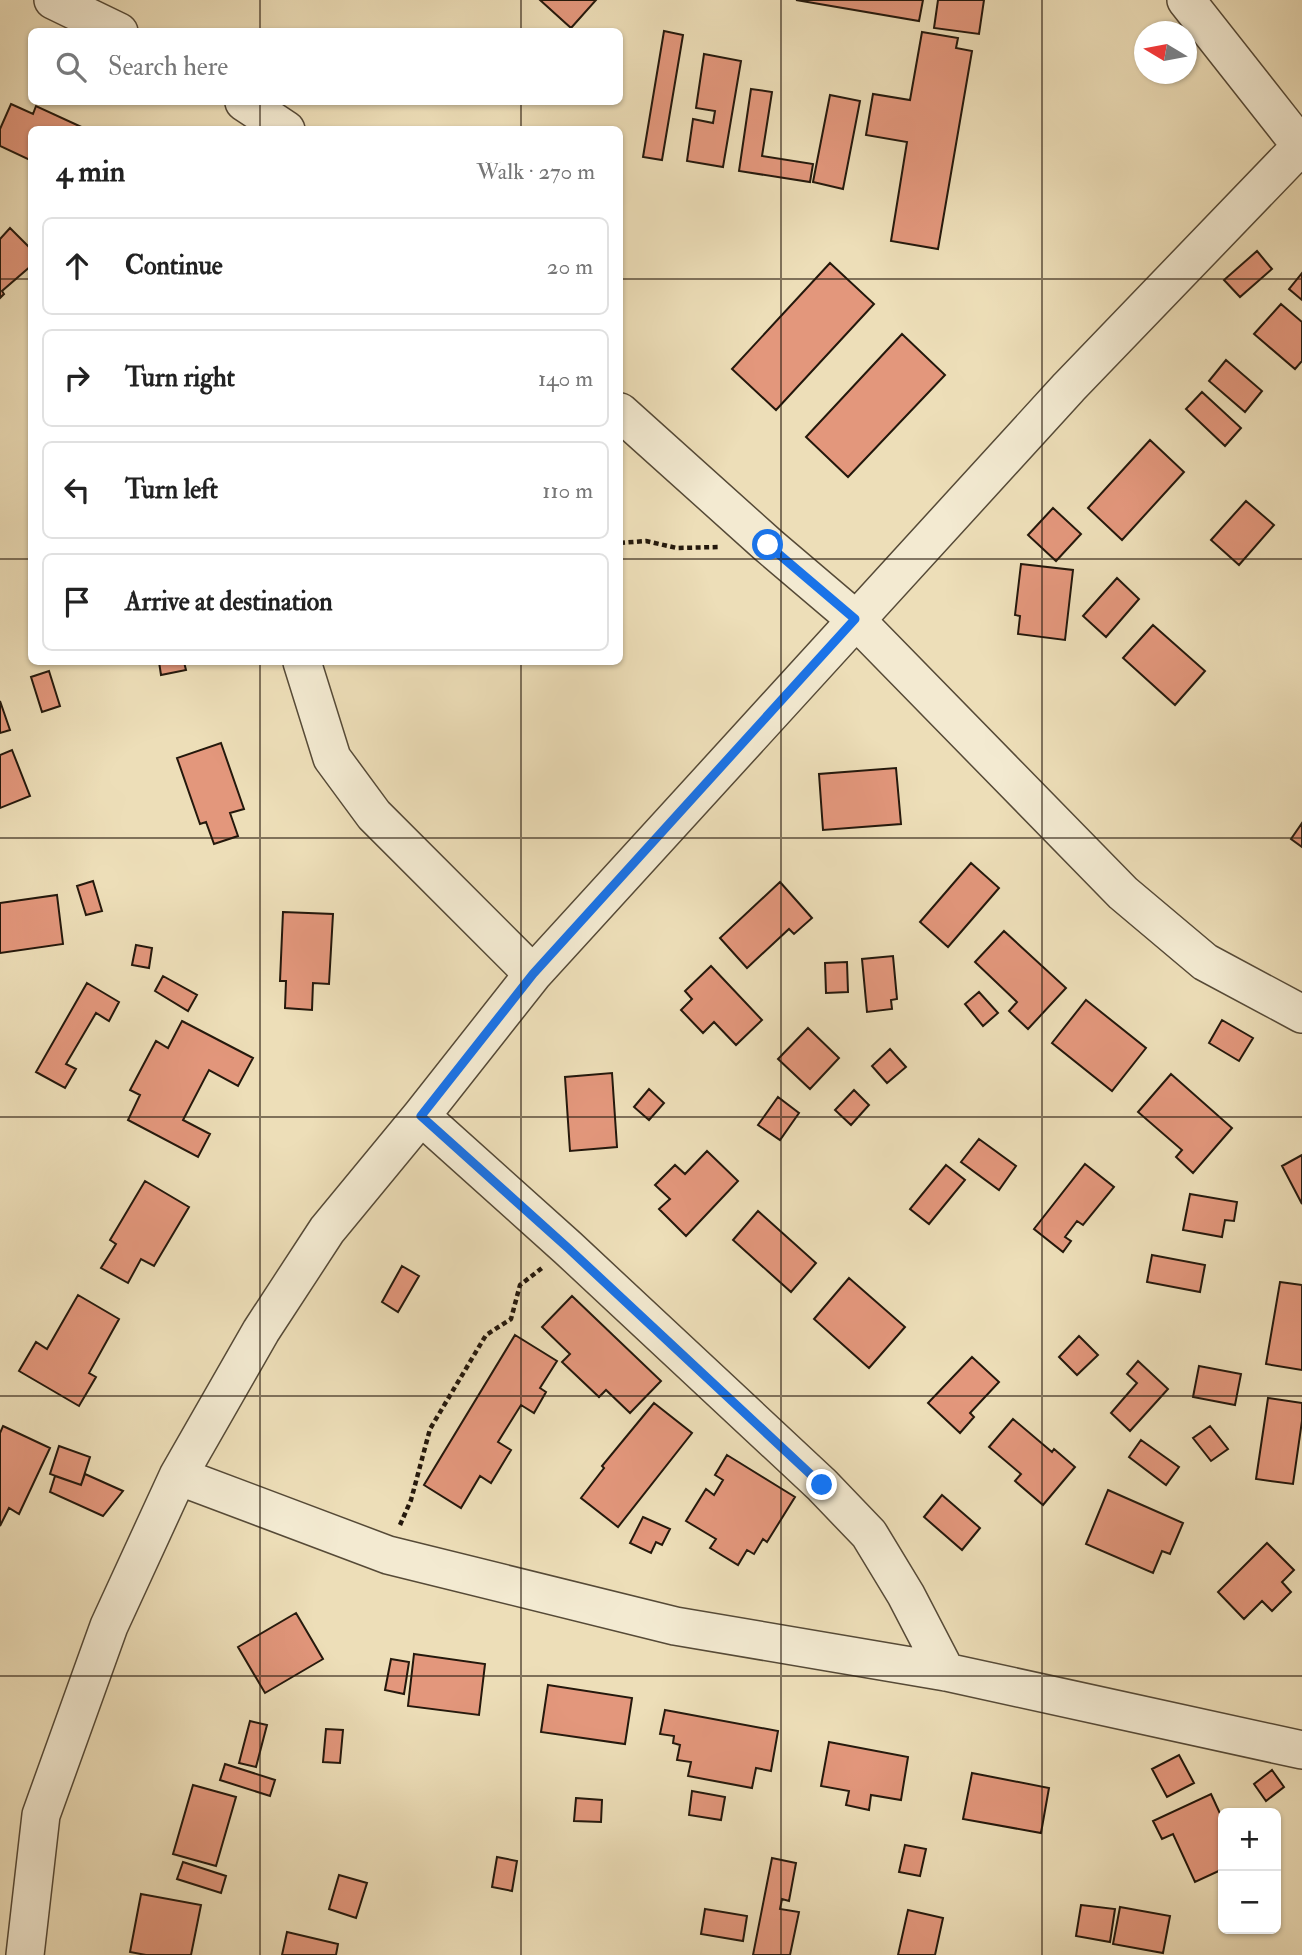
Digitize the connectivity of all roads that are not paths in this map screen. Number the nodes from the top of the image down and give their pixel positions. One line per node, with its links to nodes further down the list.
1 (53, 0): 3 (street)
2 (1186, 0): 6 (street)
3 (110, 28)
4 (248, 105): 5 (street)
5 (280, 126)
6 (1302, 145): 8 (street)
7 (623, 415): 8 (street)
8 (855, 619): 10 (street); 11 (street)
9 (303, 665): 10 (street)
10 (533, 974): 12 (street)
11 (1302, 1014)
12 (421, 1116): 13 (street); 14 (street)
13 (178, 1476): 14 (street); 16 (street)
14 (946, 1672): 15 (street)
15 (1302, 1749)
16 (25, 1955)

